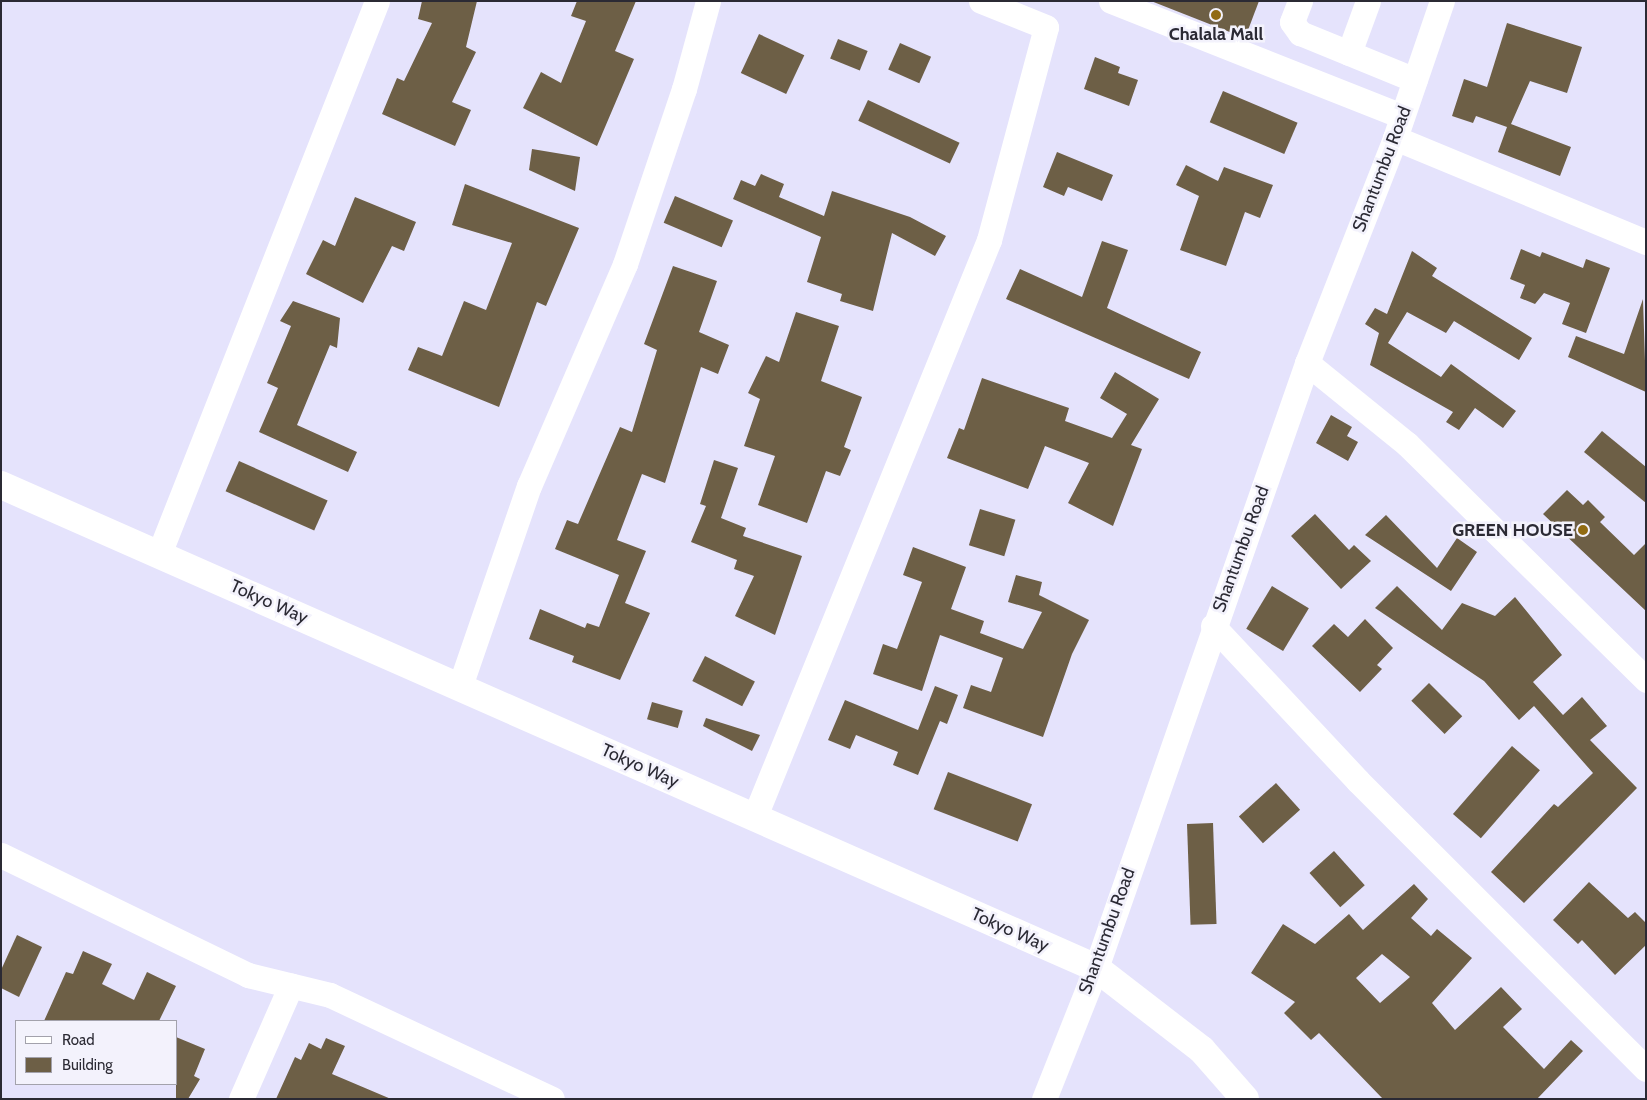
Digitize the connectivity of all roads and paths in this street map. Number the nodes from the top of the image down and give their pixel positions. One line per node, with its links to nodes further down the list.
1 (377, 1): 14 (street)
2 (708, 1): 17 (street)
3 (981, 1): 18 (street)
4 (1112, 1): 10 (street)
5 (1300, 1): 8 (street)
6 (1368, 1): 8 (street)
7 (1442, 1): 9 (street, Shantumbu Road)
8 (1349, 53): 9 (street)
9 (1415, 80): 10 (street, Shantumbu Road)
10 (1399, 127): 11 (street); 12 (street, Shantumbu Road)
11 (1646, 242)
12 (1307, 363): 15 (street, Shantumbu Road); 16 (street)
13 (1, 485): 14 (main road, Tokyo Way)
14 (158, 554): 17 (main road, Tokyo Way)
15 (1213, 626): 20 (street, Shantumbu Road); 22 (street)
16 (1646, 680)
17 (460, 686): 18 (main road, Tokyo Way)
18 (755, 816): 20 (main road, Tokyo Way)
19 (1, 855): 21 (street)
20 (1096, 968): 25 (street, Shantumbu Road); 26 (main road, Tokyo Way)
21 (291, 985): 23 (street); 24 (street)
22 (1646, 1069)
23 (241, 1099)
24 (552, 1099)
25 (1044, 1099)
26 (1245, 1099)

